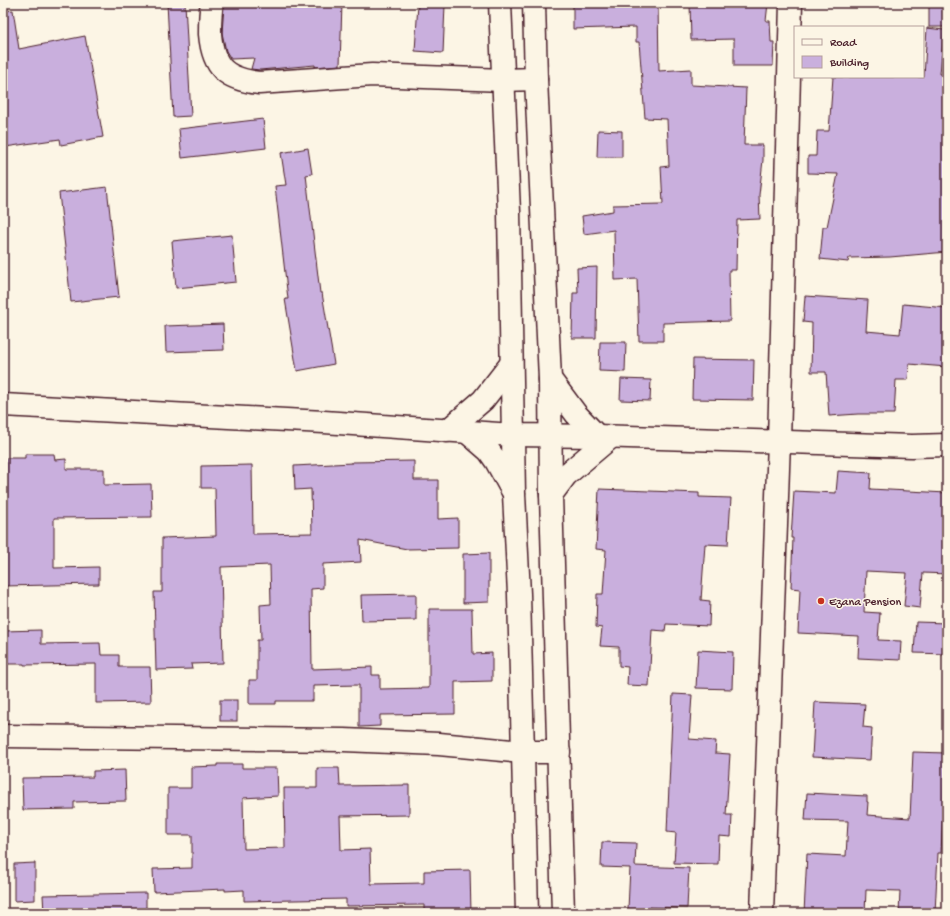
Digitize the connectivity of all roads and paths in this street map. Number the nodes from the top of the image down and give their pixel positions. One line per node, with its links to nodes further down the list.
1 (212, 3): 6 (street)
2 (500, 3): 6 (street)
3 (534, 3): 5 (street)
4 (791, 3): 14 (street)
5 (536, 79): 6 (street); 8 (street)
6 (503, 80): 7 (street)
7 (511, 364): 10 (street); 11 (street)
8 (550, 379): 12 (street); 13 (street)
9 (3, 405): 10 (street)
10 (457, 431): 11 (street); 16 (street)
11 (513, 435): 12 (street); 16 (street)
12 (550, 435): 13 (street); 17 (street)
13 (604, 436): 14 (street); 17 (street)
14 (779, 441): 15 (street); 23 (street)
15 (947, 445)
16 (514, 494): 19 (street)
17 (551, 495): 20 (street)
18 (3, 736): 19 (street)
19 (523, 752): 20 (street); 21 (street)
20 (559, 752): 22 (street)
21 (527, 913)
22 (563, 913)
23 (762, 913)

